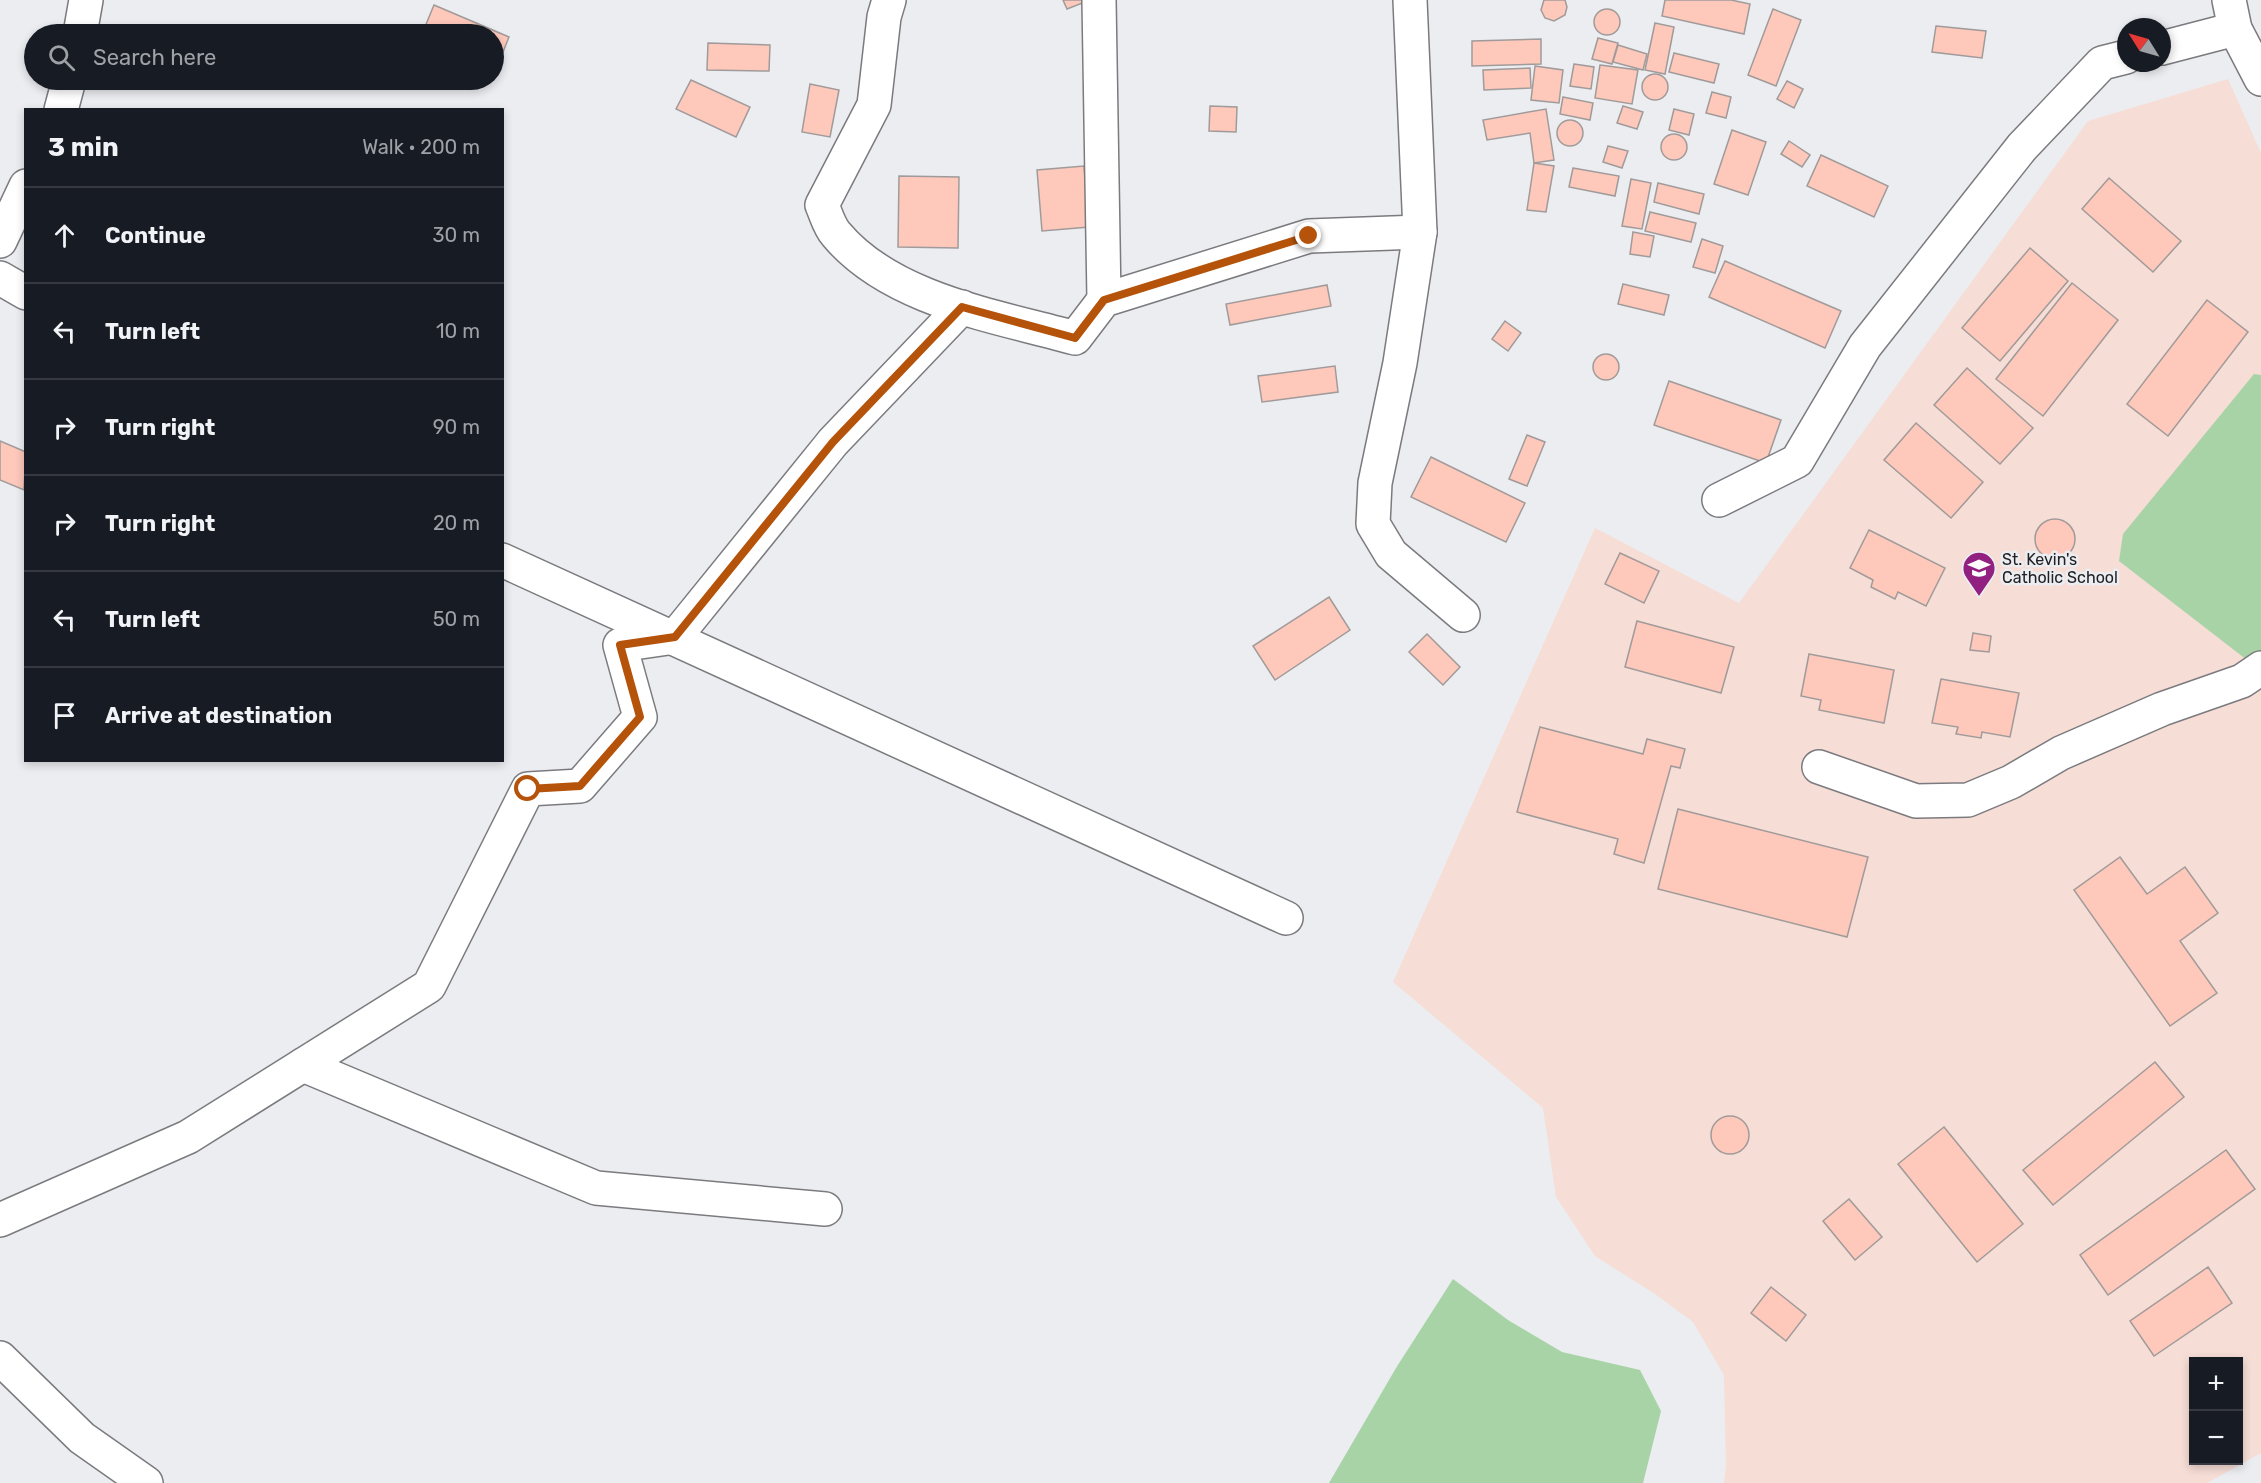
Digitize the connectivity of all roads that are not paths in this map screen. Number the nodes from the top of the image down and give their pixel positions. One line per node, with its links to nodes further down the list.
1 (86, 0): 6 (street)
2 (889, 0): 18 (street)
3 (1099, 0): 17 (street)
4 (1410, 0): 13 (street)
5 (2232, 14): 7 (street); 9 (street)
6 (82, 24)
7 (2171, 44)
8 (2117, 59): 19 (street)
9 (2261, 79)
10 (66, 90): 11 (street)
11 (62, 108)
12 (24, 190): 14 (street)
13 (1420, 232): 17 (street); 21 (street)
14 (0, 241)
15 (0, 278): 16 (street)
16 (24, 292)
17 (1104, 300): 18 (street)
18 (962, 307): 22 (street)
19 (1719, 500)
20 (504, 561): 22 (street)
21 (1464, 615)
22 (675, 637): 25 (street); 26 (street)
23 (2261, 668): 24 (street)
24 (1819, 767)
25 (1286, 918)
26 (303, 1065): 27 (street); 28 (street)
27 (825, 1209)
28 (0, 1220)
29 (0, 1358): 30 (street)
30 (146, 1483)

